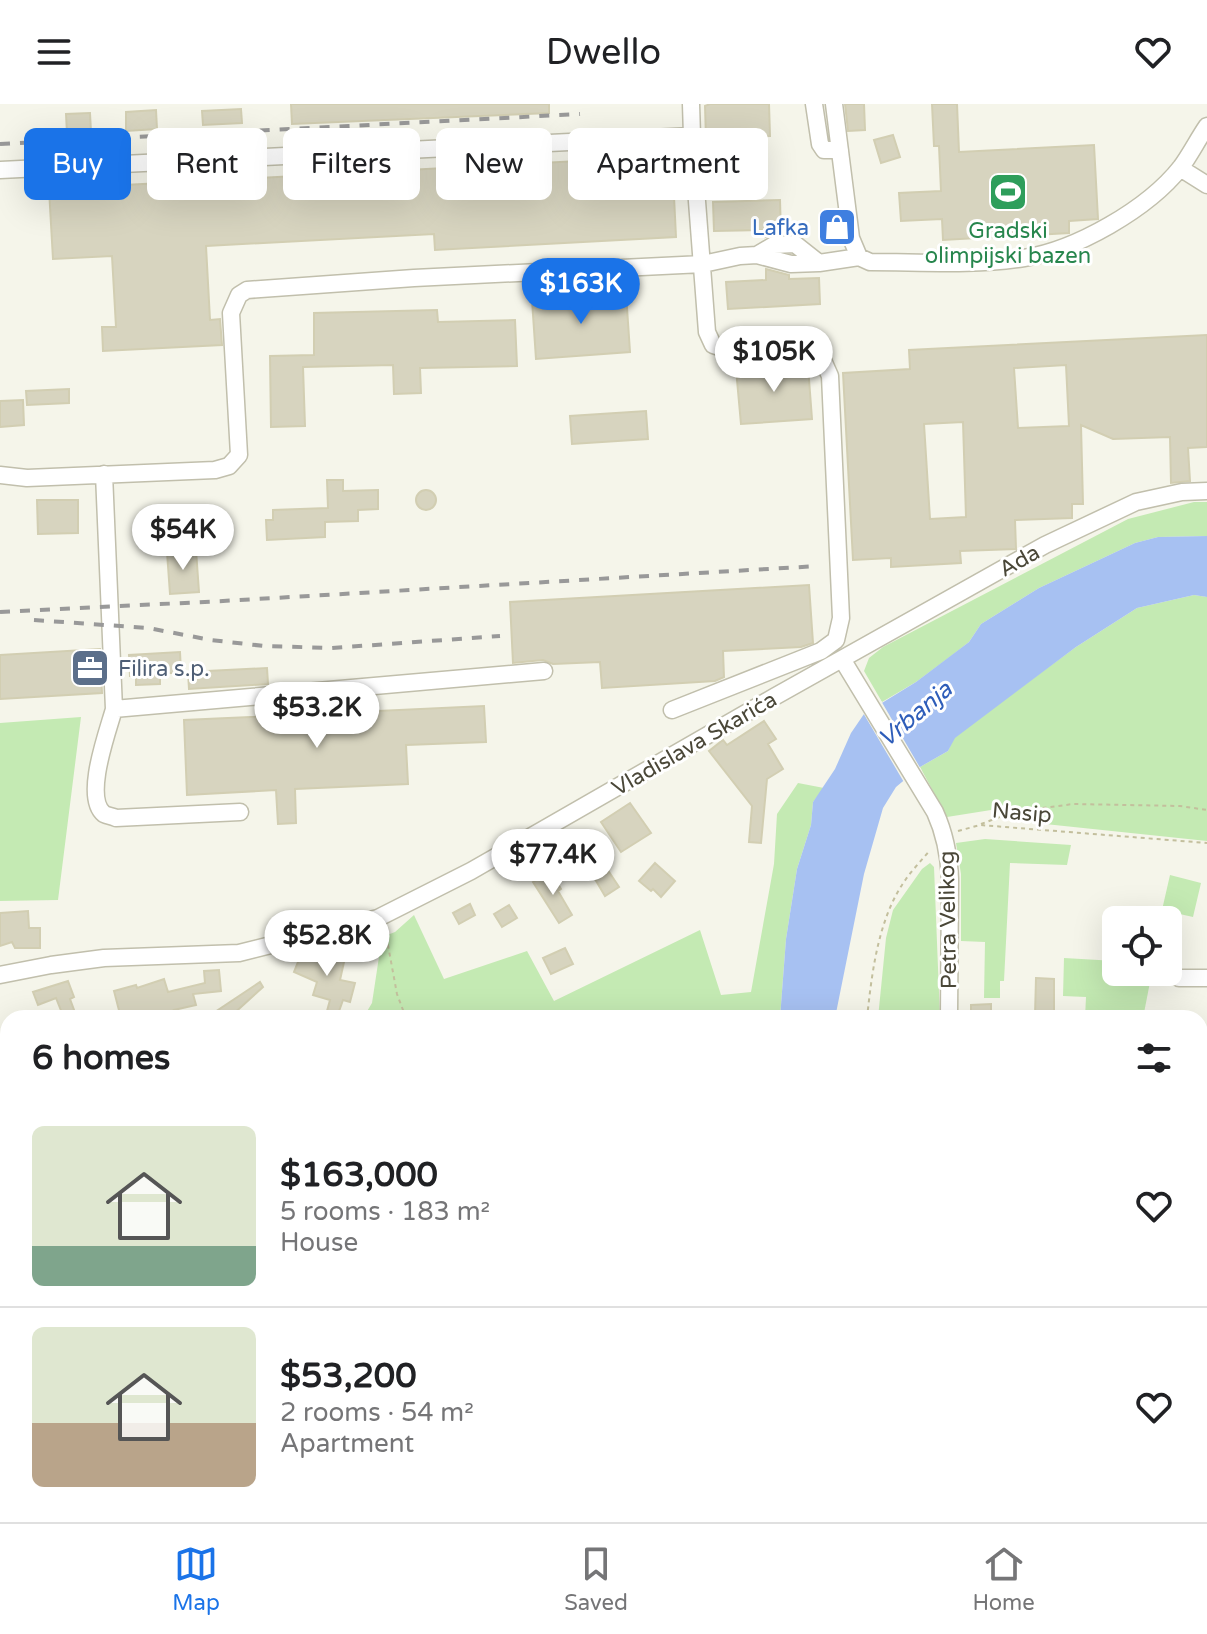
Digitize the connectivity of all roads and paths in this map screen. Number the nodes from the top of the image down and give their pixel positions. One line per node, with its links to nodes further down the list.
1 (691, 104): 5 (street)
2 (814, 104): 7 (street)
3 (834, 104): 7 (street)
4 (1207, 126): 8 (street)
5 (692, 128)
6 (568, 142): 9 (street)
7 (840, 150): 12 (street)
8 (1180, 168): 10 (street); 12 (street)
9 (0, 170)
10 (1207, 185)
11 (698, 200): 13 (street)
12 (859, 257): 13 (street)
13 (703, 264): 14 (street); 20 (street)
14 (104, 474): 15 (street); 19 (street)
15 (0, 475)
16 (1207, 491): 17 (street, Ada)
17 (842, 659): 24 (street, Petra Velikog); 26 (street, Vladislava Skarića)
18 (544, 671): 19 (street)
19 (114, 709): 22 (street)
20 (672, 710)
21 (1207, 810): 23 (path)
22 (240, 812)
23 (980, 825): 24 (path, Nasip); 25 (path, Nasip)
24 (942, 829): 31 (path, Nasip); 32 (street, Petra Velikog)
25 (1207, 843)
26 (383, 916): 27 (street, Vladislava Skarića); 30 (path)
27 (0, 975)
28 (1182, 978): 29 (street)
29 (1207, 978)
30 (403, 1010)
31 (868, 1010)
32 (949, 1010)

